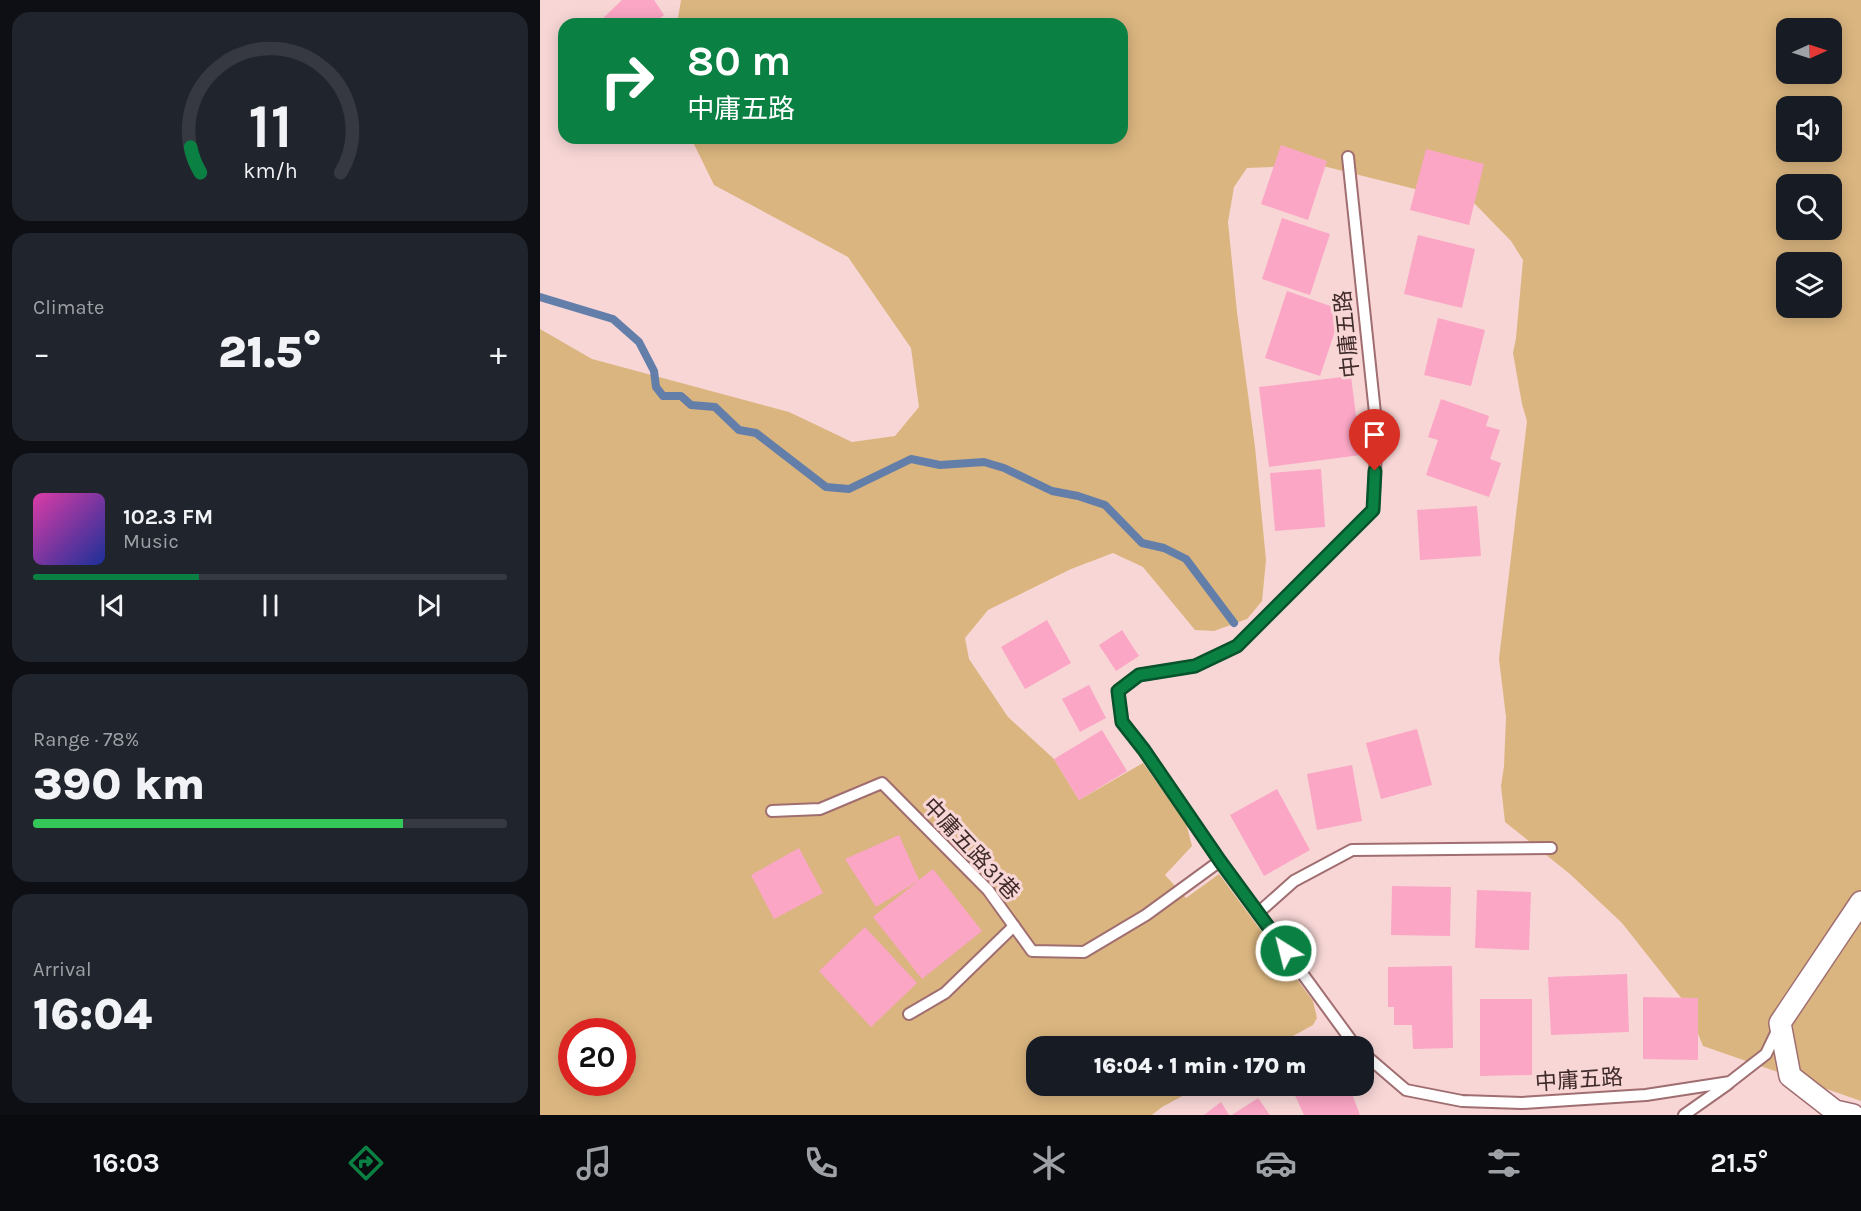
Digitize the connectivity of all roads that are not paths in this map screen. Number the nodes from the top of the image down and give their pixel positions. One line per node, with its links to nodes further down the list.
1 (1348, 158): 4 (lane, 中庸五路)
2 (772, 811): 7 (lane, 中庸五路31巷)
3 (1551, 848): 6 (lane)
4 (1220, 861): 6 (lane, 中庸五路); 7 (lane, 中庸五路31巷)
5 (1861, 902): 9 (street)
6 (1258, 913): 10 (lane, 中庸五路)
7 (1014, 926): 8 (lane)
8 (909, 1014)
9 (1780, 1023): 12 (lane, 中庸五路); 14 (street)
10 (1348, 1036)
11 (1374, 1063): 12 (lane, 中庸五路)
12 (1730, 1082): 13 (lane)
13 (1684, 1115)
14 (1853, 1115)

